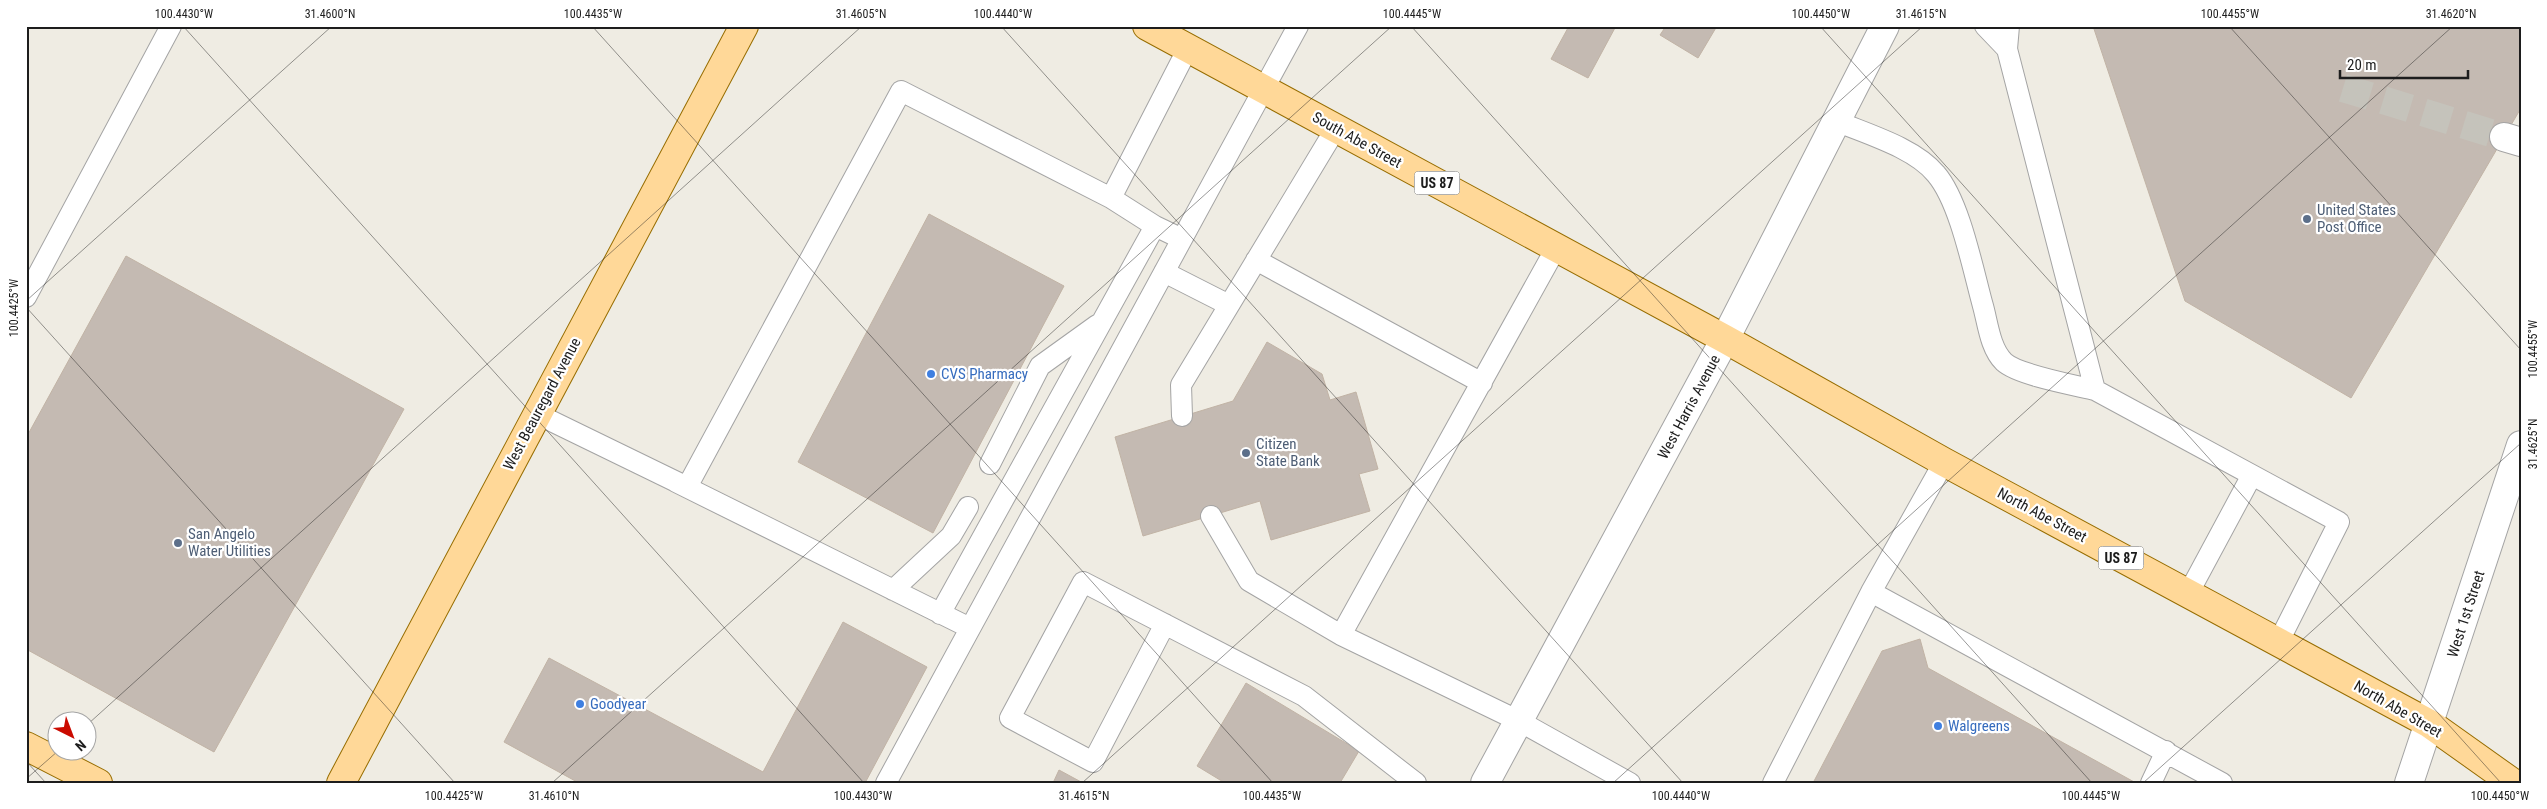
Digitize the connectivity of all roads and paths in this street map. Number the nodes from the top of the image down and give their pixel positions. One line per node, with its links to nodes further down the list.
1 (171, 26): 19 (lane)
2 (744, 26): 25 (main road, West Beauregard Avenue)
3 (1147, 26): 8 (main road, South Abe Street / US 87)
4 (1298, 26): 10 (lane)
5 (1885, 26): 11 (street, West Harris Avenue)
6 (1986, 26): 9 (lane)
7 (2009, 26): 9 (lane)
8 (1188, 48): 10 (main road, South Abe Street / US 87); 13 (lane)
9 (2006, 49): 24 (lane)
10 (1264, 89): 12 (main road, South Abe Street / US 87); 15 (lane)
11 (1836, 121): 22 (street, West Harris Avenue); 24 (lane)
12 (1336, 128): 16 (main road, South Abe Street / US 87); 17 (lane)
13 (1111, 198): 14 (lane); 31 (lane)
14 (1155, 226): 15 (lane); 21 (lane)
15 (1182, 239): 18 (lane)
16 (1556, 248): 22 (main road, South Abe Street / US 87); 23 (lane)
17 (1256, 260): 20 (lane); 23 (lane)
18 (1164, 272): 20 (lane); 39 (lane)
19 (26, 297)
20 (1229, 305): 26 (lane)
21 (1103, 321): 29 (lane); 37 (lane)
22 (1725, 339): 28 (main road, North Abe Street / US 87); 42 (street, West Harris Avenue)
23 (1482, 383): 40 (lane)
24 (2095, 390): 30 (lane)
25 (537, 414): 31 (lane); 47 (main road, West Beauregard Avenue)
26 (1182, 416)
27 (2521, 444): 43 (street, West 1st Street)
28 (1944, 462): 35 (lane); 36 (main road, North Abe Street / US 87)
29 (990, 464)
30 (2252, 475): 36 (lane); 41 (lane)
31 (672, 480): 34 (lane)
32 (968, 507): 34 (lane)
33 (1211, 516): 40 (lane)
34 (892, 590): 37 (lane)
35 (1871, 592): 45 (lane); 52 (lane)
36 (2188, 594): 41 (main road, North Abe Street / US 87)
37 (940, 614): 39 (lane)
38 (1166, 624): 38 (lane); 49 (lane)
39 (970, 628): 48 (lane)
40 (1341, 635): 42 (lane)
41 (2278, 643): 43 (main road, North Abe Street / US 87)
42 (1519, 721): 50 (street, West Harris Avenue); 51 (lane)
43 (2430, 724): 55 (street, West 1st Street); 56 (main road, North Abe Street / US 87)
44 (26, 746): 46 (main road)
45 (2166, 752): 53 (lane); 54 (lane)
46 (98, 783)
47 (340, 783)
48 (886, 783)
49 (1416, 783)
50 (1485, 783)
51 (1630, 783)
52 (1773, 783)
53 (2151, 783)
54 (2222, 783)
55 (2409, 783)
56 (2513, 783)

